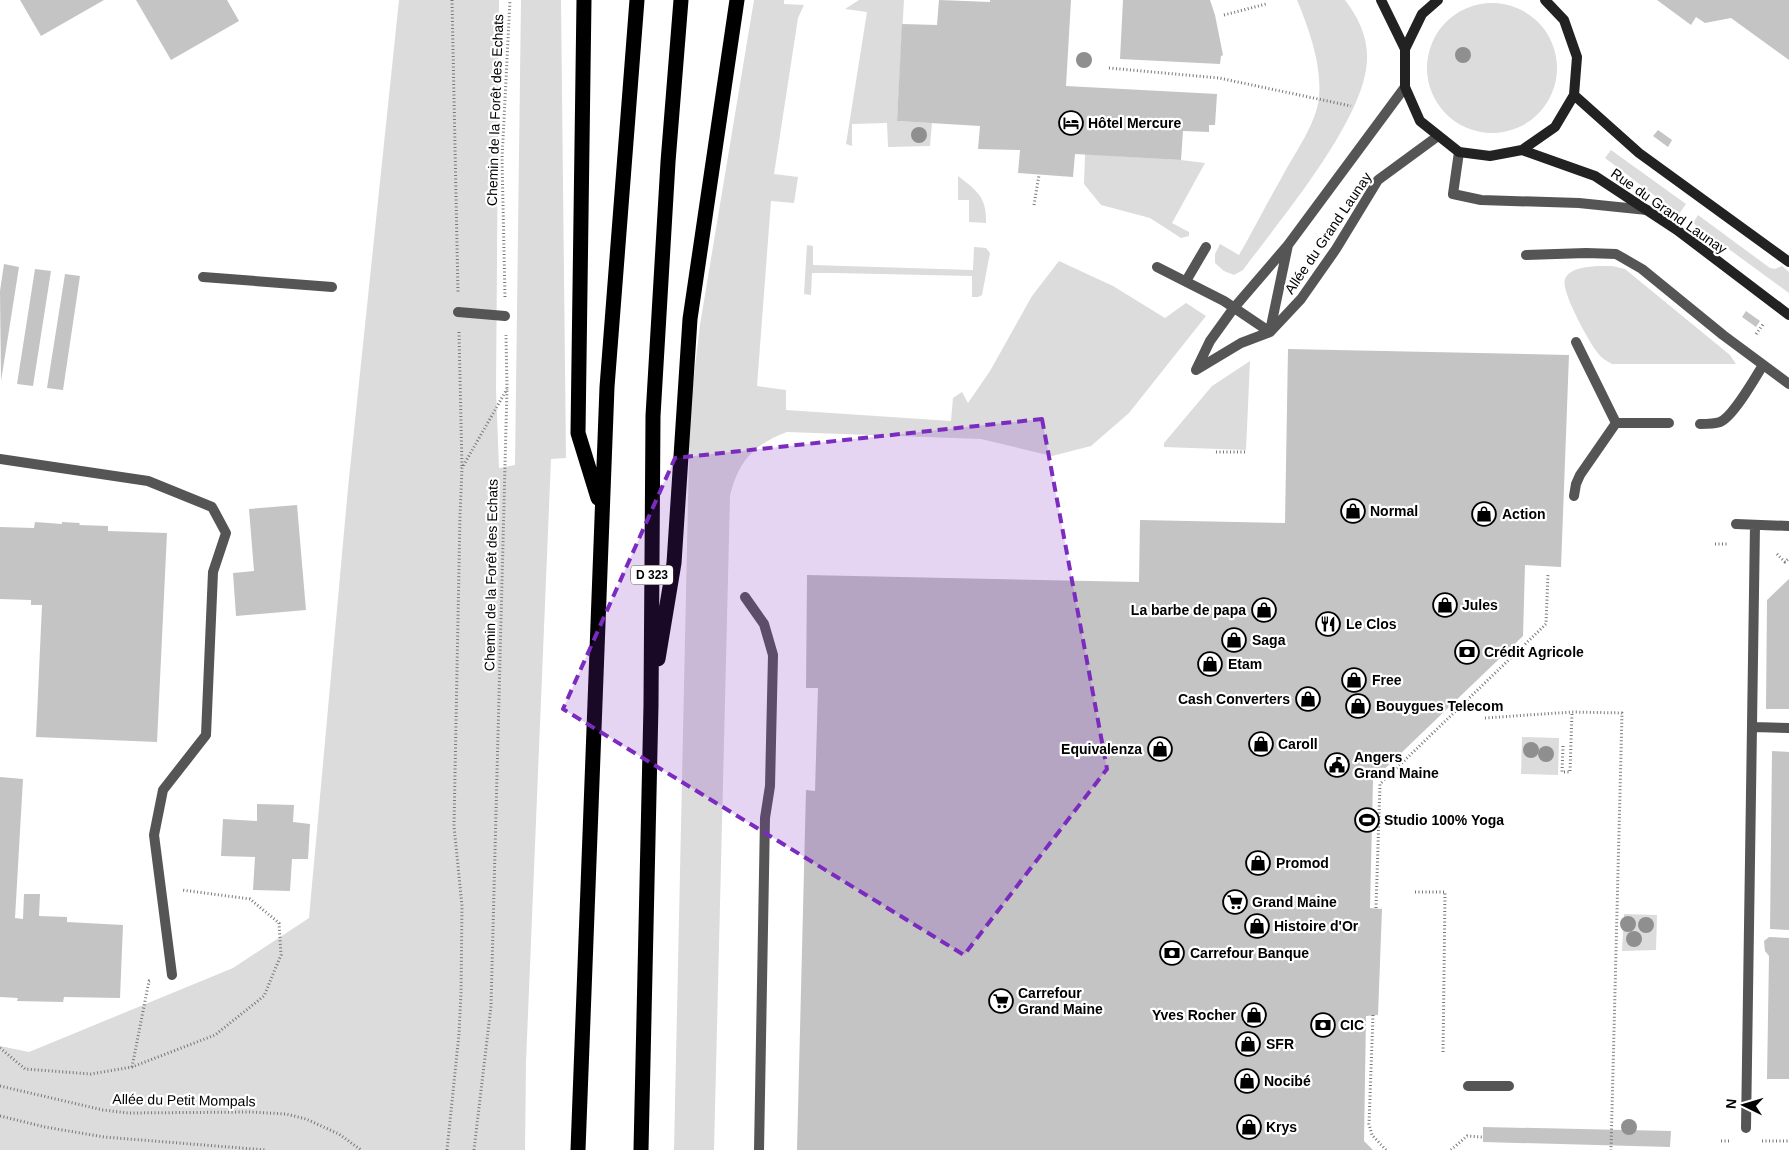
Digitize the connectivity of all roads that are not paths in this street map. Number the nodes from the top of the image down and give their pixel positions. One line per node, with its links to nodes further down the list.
1 (584, 0): 36 (highway)
2 (637, 0): 36 (highway)
3 (681, 0): 41 (highway, D 323)
4 (737, 0): 41 (highway)
5 (1381, 0): 8 (street)
6 (1438, 0): 8 (street)
7 (1545, 0): 10 (street)
8 (1404, 49): 9 (street)
9 (1405, 87): 11 (street); 15 (street, Allée du Grand Launay)
10 (1574, 95): 12 (street); 18 (street, Rue du Grand Launay)
11 (1438, 136): 13 (street); 27 (street, Allée du Grand Launay)
12 (1522, 150): 13 (street); 14 (street, Rue du Grand Launay)
13 (1459, 152): 14 (street)
14 (1647, 210): 25 (street, Rue du Grand Launay)
15 (1288, 245): 23 (street, Allée du Grand Launay); 27 (street, Allée du Grand Launay)
16 (1206, 247): 21 (street)
17 (1526, 255): 29 (street)
18 (1789, 262)
19 (1157, 267): 21 (street)
20 (203, 277): 22 (street)
21 (1186, 281): 23 (street)
22 (332, 287)
23 (1234, 309): 27 (street); 27 (street, Allée du Grand Launay)
24 (458, 312): 26 (street)
25 (1789, 315)
26 (506, 316)
27 (1270, 332)
28 (1576, 342): 31 (street)
29 (1763, 365): 30 (street); 33 (street)
30 (1789, 384)
31 (1616, 423): 32 (street); 35 (street)
32 (1668, 423)
33 (1700, 424)
34 (0, 459): 44 (street)
35 (1574, 496)
36 (601, 509): 48 (highway)
37 (1736, 524): 38 (street)
38 (1755, 524): 39 (street); 42 (street)
39 (1789, 526)
40 (745, 596): 50 (street)
41 (651, 705): 49 (highway, D 323)
42 (1753, 727): 43 (street); 47 (street)
43 (1789, 728)
44 (172, 975)
45 (1468, 1086): 46 (street)
46 (1509, 1086)
47 (1746, 1128)
48 (578, 1150)
49 (640, 1150)
50 (759, 1150)

